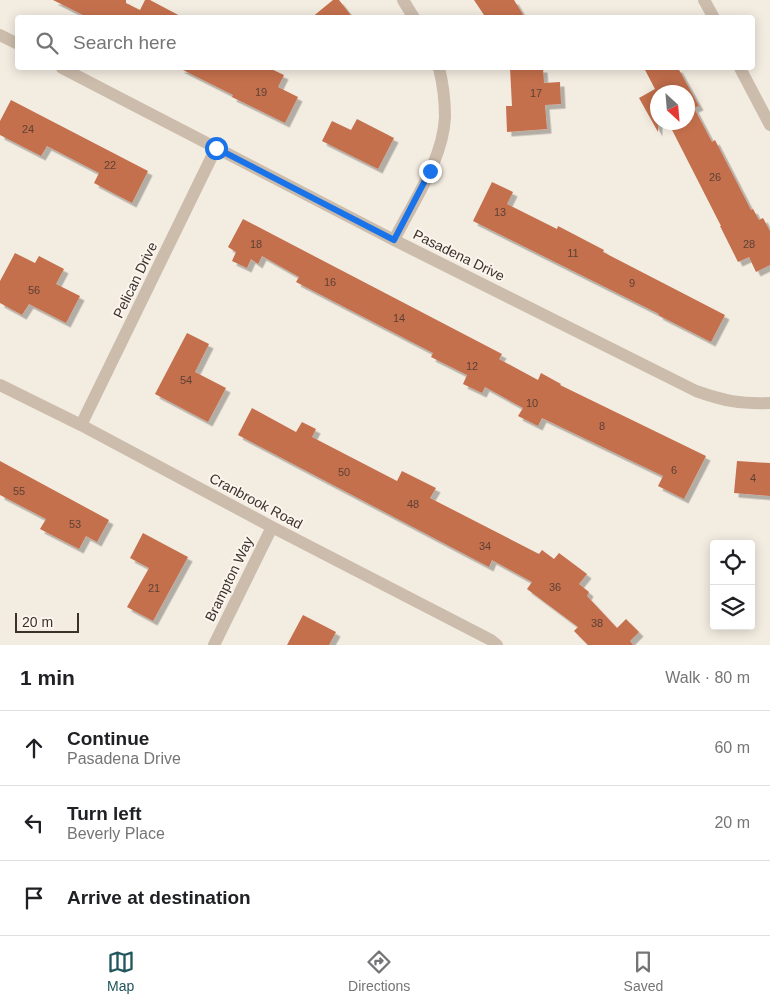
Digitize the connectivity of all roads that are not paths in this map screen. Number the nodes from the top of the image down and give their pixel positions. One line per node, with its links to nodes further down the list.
1 (403, 0): 3 (street)
2 (704, 0): 4 (street)
3 (412, 15)
4 (712, 15)
5 (0, 35): 6 (street)
6 (15, 42)
7 (66, 70): 11 (street, Pasadena Drive)
8 (439, 70): 12 (street)
9 (741, 70): 10 (street)
10 (770, 125)
11 (216, 148): 12 (street, Pasadena Drive); 15 (street, Pelican Drive)
12 (394, 240): 14 (street, Pasadena Drive)
13 (0, 385): 15 (street, Cranbrook Road)
14 (770, 403)
15 (81, 425): 16 (street, Cranbrook Road)
16 (272, 527): 17 (street, Brampton Way); 18 (street, Cranbrook Road)
17 (214, 645)
18 (497, 645)

